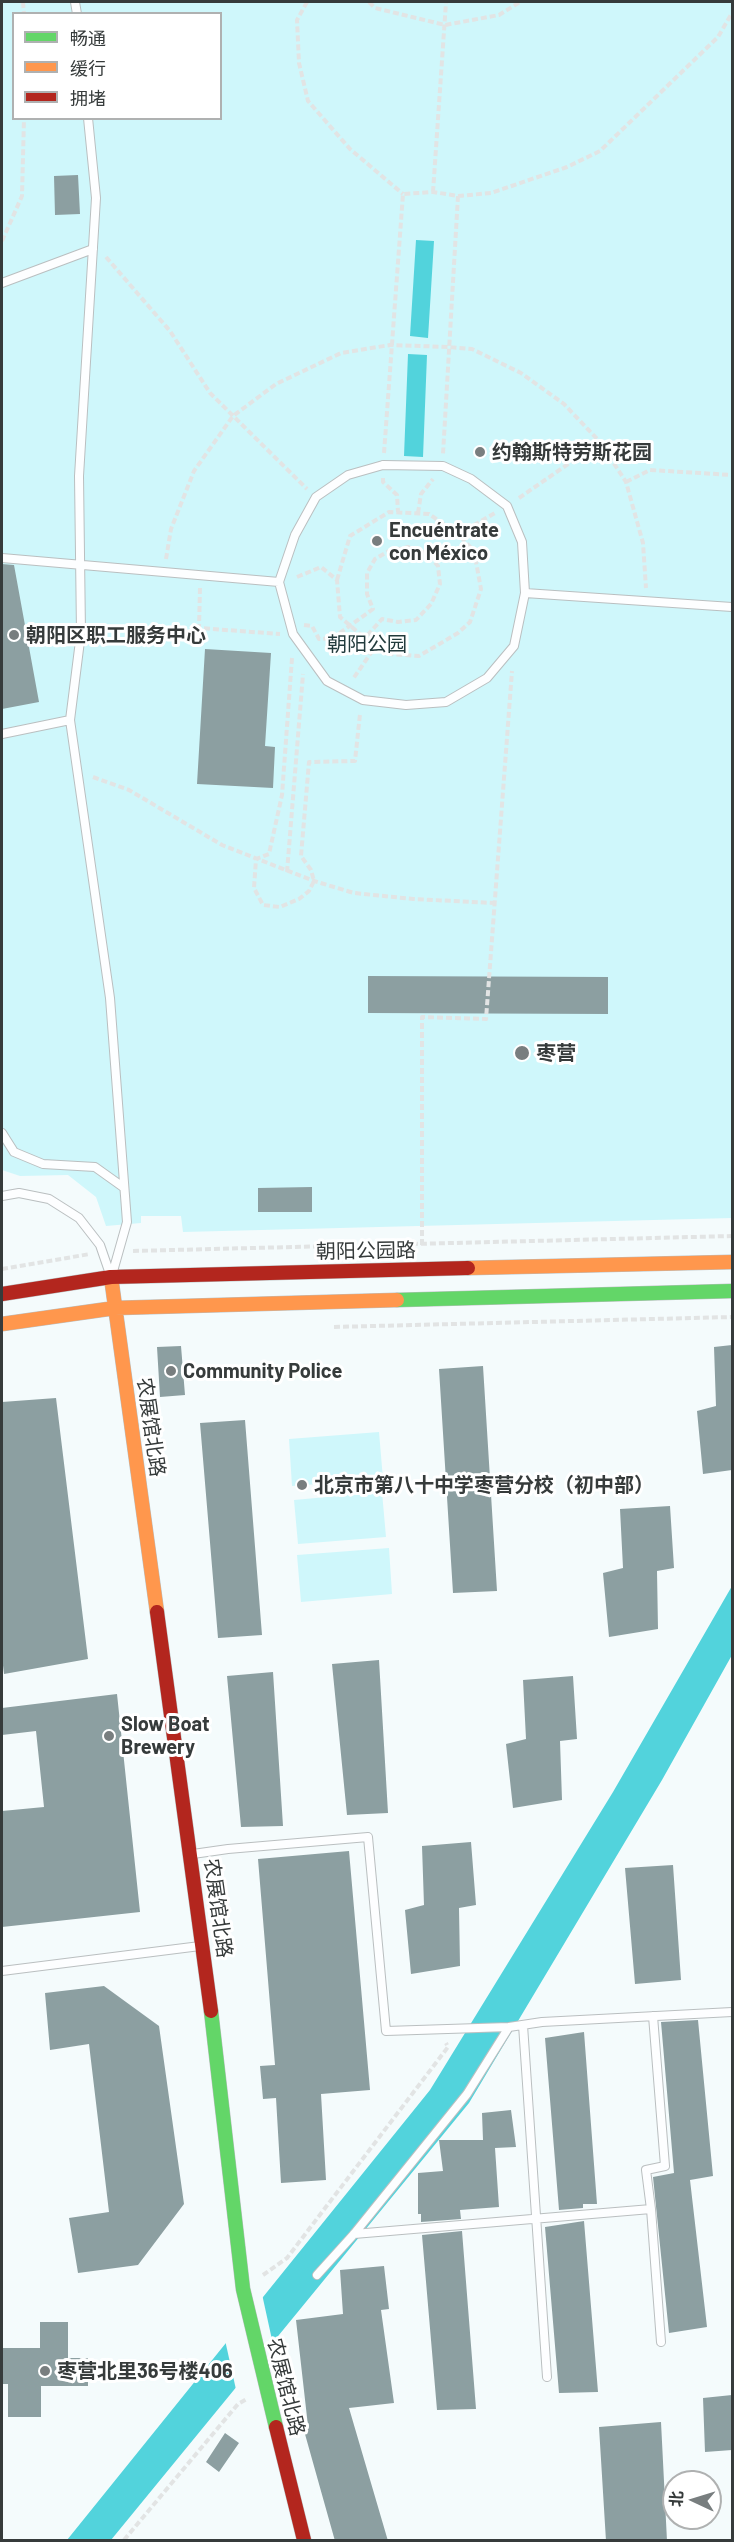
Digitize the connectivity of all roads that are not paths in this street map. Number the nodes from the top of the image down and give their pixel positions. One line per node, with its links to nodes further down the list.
1 (88, 120): 2 (lane)
2 (93, 249): 3 (lane); 5 (lane)
3 (2, 283)
4 (2, 558): 5 (lane)
5 (80, 566): 6 (lane); 9 (lane)
6 (279, 582): 7 (lane); 7 (lane)
7 (525, 593): 8 (lane)
8 (732, 607)
9 (70, 720): 10 (lane); 12 (lane)
10 (2, 734)
11 (2, 1133): 12 (lane)
12 (123, 1187): 15 (lane)
13 (2, 1196): 15 (lane)
14 (732, 1262): 15 (main road, 朝阳公园路)
15 (111, 1277): 17 (main road, 朝阳公园路); 18 (main road, 农展馆北路)
16 (732, 1291): 18 (main road)
17 (2, 1294)
18 (115, 1308): 19 (main road); 20 (main road, 农展馆北路)
19 (2, 1324)
20 (191, 1855): 21 (main road, 农展馆北路); 26 (lane)
21 (203, 1945): 22 (lane); 33 (main road, 农展馆北路)
22 (2, 1971)
23 (732, 2012): 24 (lane)
24 (653, 2016): 25 (lane); 27 (lane)
25 (523, 2025): 26 (lane); 28 (lane)
26 (509, 2027): 29 (lane)
27 (651, 2209): 28 (lane); 31 (lane)
28 (536, 2218): 29 (lane); 32 (lane)
29 (354, 2234): 30 (lane)
30 (317, 2275)
31 (661, 2342)
32 (547, 2377)
33 (304, 2541)

